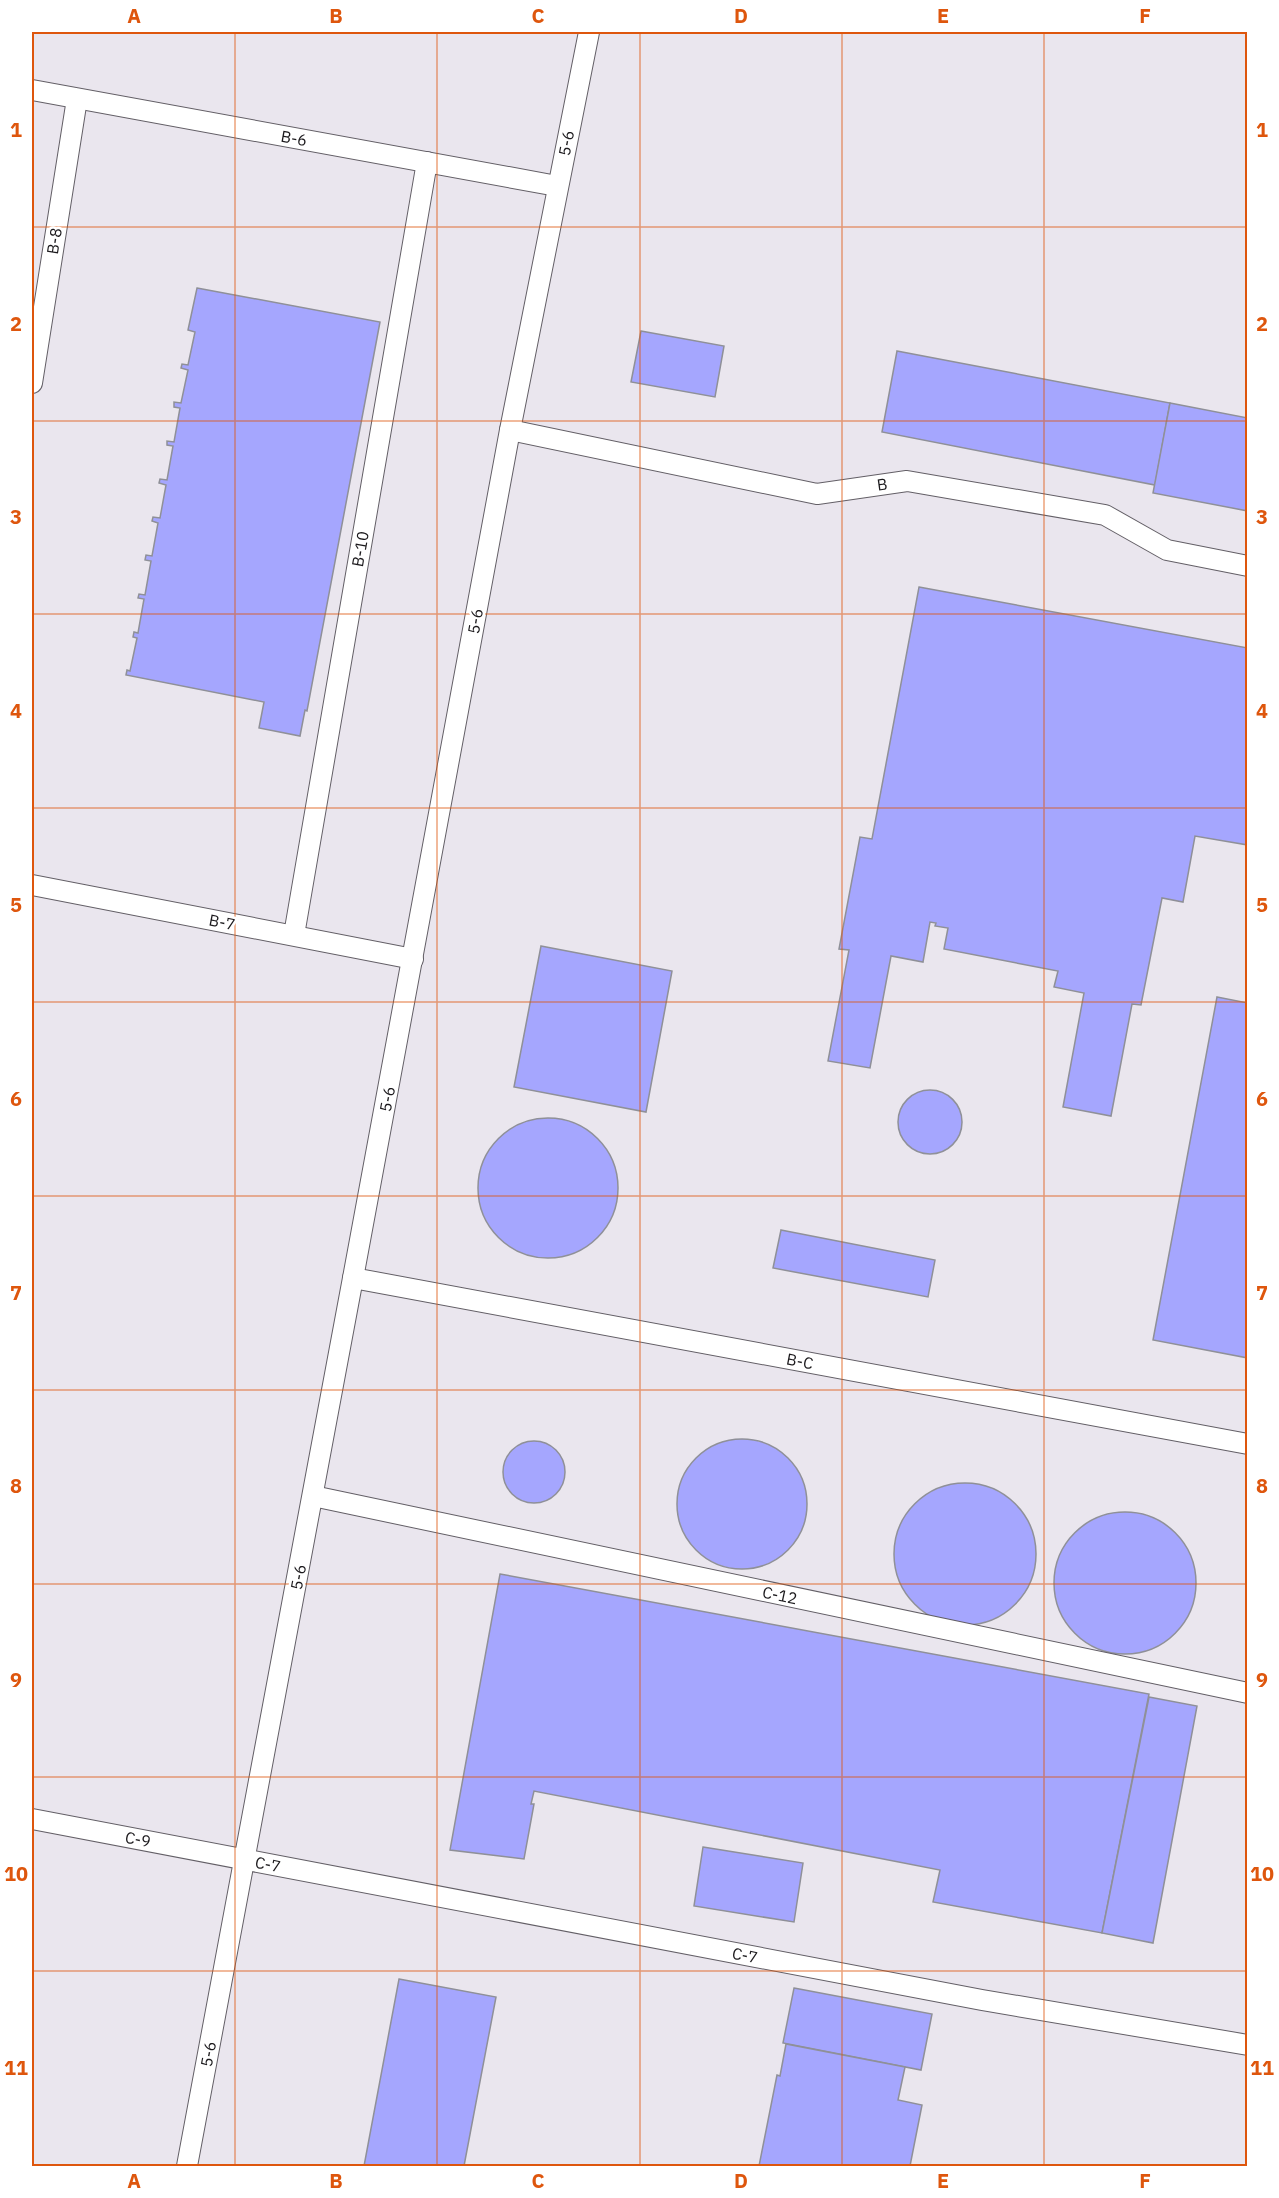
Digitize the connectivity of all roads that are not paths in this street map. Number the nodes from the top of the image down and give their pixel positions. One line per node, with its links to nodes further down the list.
1 (589, 32): 5 (lane, 5-6)
2 (32, 90): 3 (lane, B-6)
3 (77, 99): 4 (lane, B-6); 6 (lane, B-8)
4 (427, 162): 5 (lane, B-6); 10 (lane, B-10)
5 (557, 186): 7 (lane, 5-6)
6 (32, 383)
7 (510, 430): 8 (lane, B); 11 (lane, 5-6)
8 (1248, 566)
9 (32, 885): 10 (lane, B-7)
10 (294, 936): 11 (lane, B-7)
11 (413, 958): 12 (lane, 5-6)
12 (354, 1278): 13 (lane, B-C); 14 (lane, 5-6)
13 (1248, 1444)
14 (313, 1496): 15 (lane, C-12); 17 (lane, 5-6)
15 (1248, 1694)
16 (32, 1819): 17 (lane, C-9)
17 (244, 1859): 18 (lane, C-7); 19 (lane, 5-6)
18 (1248, 2045)
19 (187, 2166)

